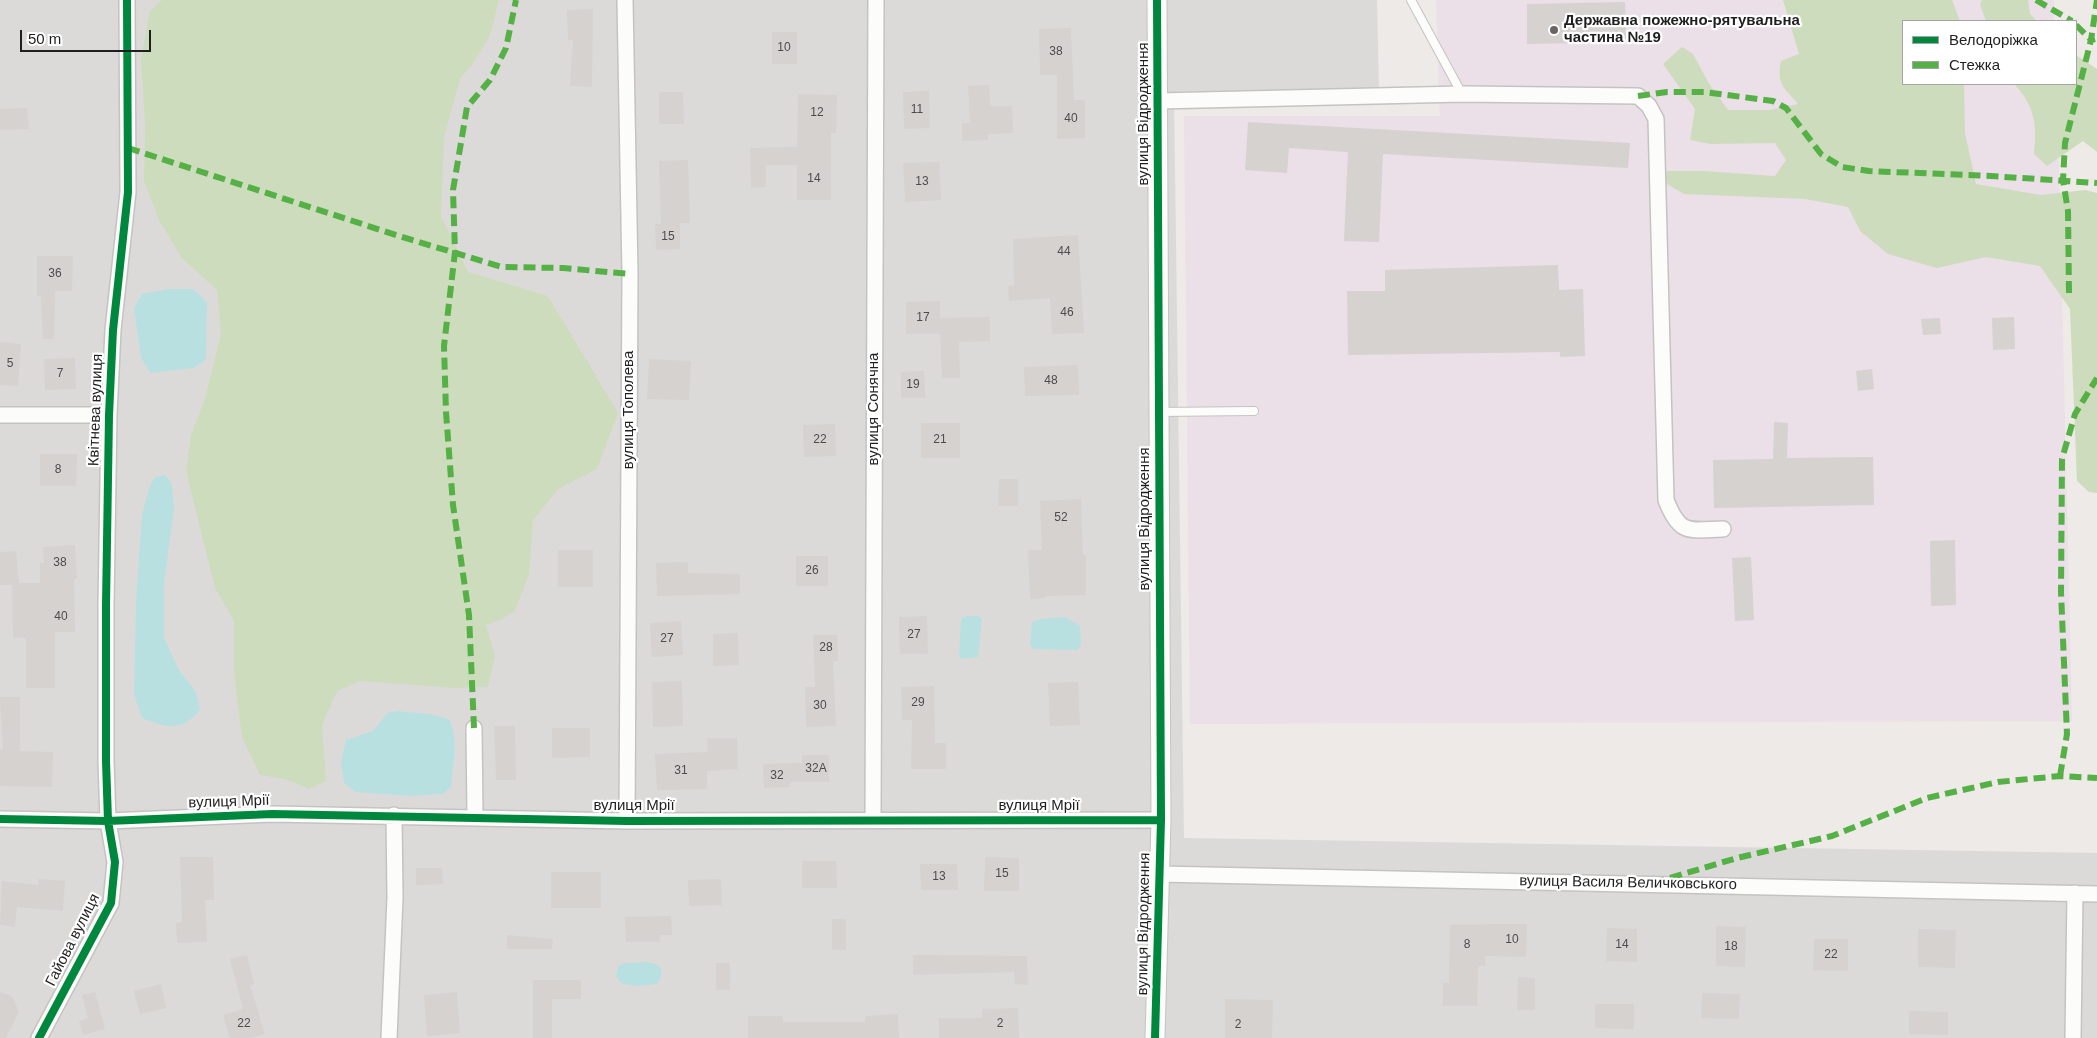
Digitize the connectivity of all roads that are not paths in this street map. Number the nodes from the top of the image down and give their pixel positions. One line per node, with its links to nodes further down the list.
1 (127, 0): 11 (street, Квітнева вулиця)
2 (625, 0): 20 (street, вулиця Тополева)
3 (876, 0): 17 (street, вулиця Сонячна)
4 (1157, 0): 7 (street, вулиця Відродження)
5 (1411, 0): 6 (lane)
6 (1462, 94): 7 (street); 12 (street)
7 (1158, 101): 9 (street, вулиця Відродження)
8 (1254, 411): 9 (lane)
9 (1158, 412): 18 (street, вулиця Відродження)
10 (0, 415): 11 (street)
11 (109, 415): 19 (street, Квітнева вулиця)
12 (1723, 529)
13 (474, 728): 15 (street)
14 (394, 815): 15 (street, вулиця Мрії); 19 (street, вулиця Мрії); 25 (street)
15 (476, 817): 20 (street, вулиця Мрії)
16 (0, 819): 19 (street, вулиця Мрії)
17 (873, 819): 18 (street, вулиця Мрії); 20 (street, вулиця Мрії)
18 (1161, 820): 21 (street, вулиця Відродження)
19 (108, 821): 24 (street, Гайова вулиця)
20 (627, 821)
21 (1159, 874): 22 (street, вулиця Василя Величковського); 26 (street, вулиця Відродження)
22 (2075, 893): 23 (street, вулиця Василя Величковського); 27 (street)
23 (2097, 894)
24 (39, 1038)
25 (389, 1038)
26 (1155, 1038)
27 (2073, 1038)

